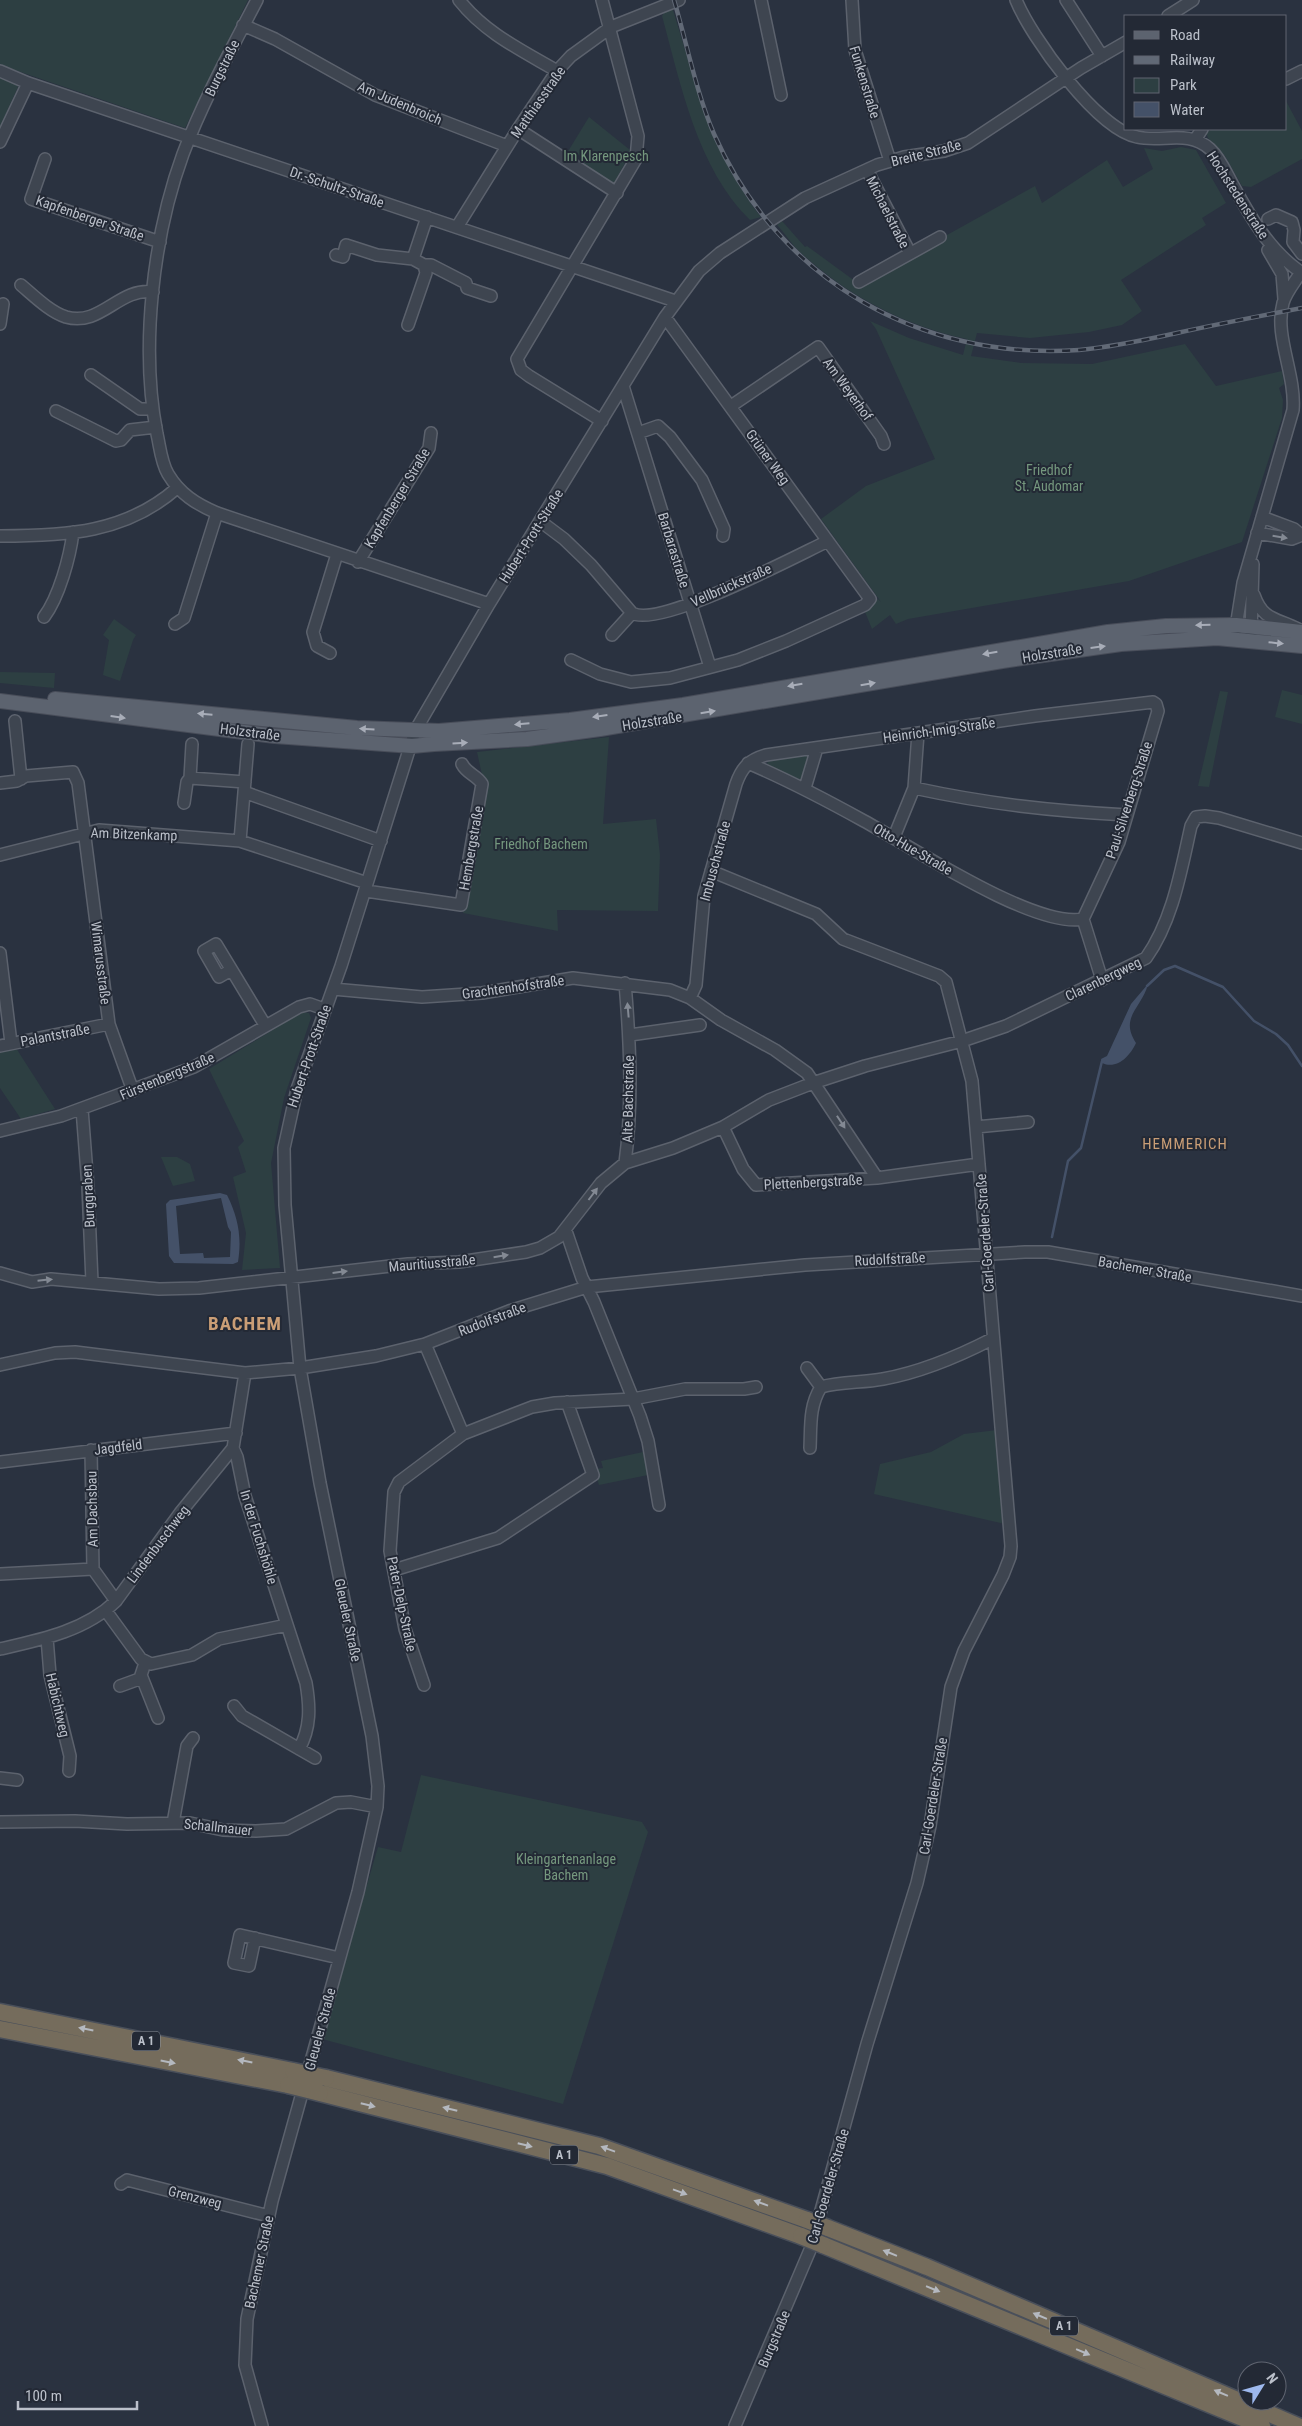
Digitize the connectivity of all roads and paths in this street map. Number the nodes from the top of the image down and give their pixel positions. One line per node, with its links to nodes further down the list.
1 (257, 0): 12 (street, Burgstraße)
2 (459, 0): 17 (street)
3 (602, 0): 13 (street)
4 (679, 0): 13 (street, Matthiasstraße)
5 (760, 0): 22 (street)
6 (852, 0): 30 (street, Funkenstraße)
7 (1016, 0): 19 (street)
8 (1066, 0): 15 (street)
9 (1193, 0): 10 (street)
10 (1180, 4): 11 (street)
11 (1169, 15)
12 (244, 26): 25 (street, Burgstraße); 28 (street, Am Judenbroich)
13 (611, 27): 17 (street, Matthiasstraße); 32 (street)
14 (1124, 43): 15 (street, Breite Straße)
15 (1102, 56): 19 (street, Breite Straße)
16 (0, 71): 21 (street, Dr.-Schultz-Straße)
17 (557, 71): 23 (street, Matthiasstraße)
18 (1302, 71): 20 (street)
19 (1067, 77): 26 (street); 30 (street, Breite Straße)
20 (1287, 78)
21 (28, 83): 25 (street, Dr.-Schultz-Straße); 27 (street)
22 (781, 94)
23 (518, 129): 28 (street, Matthiasstraße); 32 (street)
24 (1201, 130): 26 (street)
25 (190, 138): 33 (street, Dr.-Schultz-Straße); 38 (street, Kapfenberger Straße)
26 (1195, 140): 35 (street, Hochstedenstraße)
27 (0, 142)
28 (507, 146): 36 (street, Matthiasstraße)
29 (45, 158): 38 (street, Kapfenberger Straße)
30 (890, 161): 31 (street, Breite Straße)
31 (867, 170): 39 (street, Breite Straße); 40 (street, Michaelstraße)
32 (617, 192): 45 (street)
33 (427, 217): 36 (street, Dr.-Schultz-Straße); 43 (street)
34 (1268, 220): 41 (street)
35 (1255, 223): 46 (street, Hochstedenstraße); 51 (street)
36 (457, 227): 45 (street, Dr.-Schultz-Straße)
37 (940, 237): 40 (street, Michaelstraße)
38 (160, 242): 49 (street, Kapfenberger Straße)
39 (720, 253): 52 (street, Hubert-Prott-Straße)
40 (910, 253): 47 (street, Michaelstraße)
41 (1302, 254)
42 (336, 255): 43 (street)
43 (414, 258): 44 (street)
44 (424, 265): 50 (street); 56 (street)
45 (572, 266): 52 (street, Dr.-Schultz-Straße); 63 (street)
46 (1301, 273): 51 (street, Hochstedenstraße)
47 (859, 282)
48 (21, 286): 49 (street)
49 (153, 292): 60 (street, Kapfenberger Straße)
50 (491, 296)
51 (1284, 299): 62 (street, Hochstedenstraße)
52 (675, 301): 54 (street, Hubert-Prott-Straße)
53 (3, 304): 55 (street)
54 (665, 317): 58 (street, Hubert-Prott-Straße); 59 (street, Grüner Weg)
55 (0, 324)
56 (408, 325)
57 (91, 376): 60 (street)
58 (622, 386): 63 (street, Hubert-Prott-Straße); 66 (street, Barbarastraße)
59 (731, 406): 67 (street, Am Weyerhof); 77 (street, Grüner Weg)
60 (153, 409): 64 (street, Kapfenberger Straße)
61 (56, 410): 64 (street)
62 (1297, 413): 70 (street, Hochstedenstraße)
63 (602, 421): 71 (street, Hubert-Prott-Straße)
64 (156, 427): 68 (street, Kapfenberger Straße)
65 (431, 433): 80 (street, Kapfenberger Straße)
66 (638, 433): 76 (street); 83 (street, Barbarastraße)
67 (884, 444)
68 (177, 488): 69 (street, Kapfenberger Straße); 72 (street)
69 (217, 514): 79 (street, Kapfenberger Straße); 86 (street)
70 (1262, 517): 73 (street, Hochstedenstraße); 74 (street)
71 (540, 521): 82 (street, Hubert-Prott-Straße); 84 (street)
72 (73, 532): 75 (street); 85 (street)
73 (1257, 533): 74 (street, one-way to 74); 78 (street, Hochstedenstraße)
74 (1302, 535)
75 (0, 536)
76 (723, 536)
77 (828, 541): 83 (street, Vellbrückstraße); 95 (street, Grüner Weg)
78 (1253, 552): 81 (street); 87 (street)
79 (337, 554): 80 (street, Kapfenberger Straße); 93 (street)
80 (358, 562): 82 (street, Kapfenberger Straße)
81 (1253, 593): 88 (street, Holzstraße); 89 (street)
82 (488, 604): 100 (street, Hubert-Prott-Straße)
83 (691, 604): 84 (street, Vellbrückstraße); 95 (street, Barbarastraße)
84 (632, 613): 90 (street)
85 (44, 617)
86 (175, 624)
87 (1236, 625): 89 (main road, Holzstraße); 91 (street); 100 (main road, Holzstraße, one-way to 100)
88 (1302, 631): 89 (main road, Holzstraße)
89 (1251, 633): 91 (main road, Holzstraße); 92 (main road, Holzstraße, one-way to 92)
90 (612, 634)
91 (1234, 639): 104 (main road, Holzstraße, one-way to 91)
92 (1302, 646)
93 (330, 653)
94 (571, 660): 95 (street)
95 (710, 667)
96 (0, 693): 100 (main road, Holzstraße, one-way to 96)
97 (0, 701): 104 (main road, Holzstraße, one-way to 104)
98 (1156, 704): 101 (street, Heinrich-Imig-Straße); 115 (street, Paul-Silverberg-Straße)
99 (15, 720): 109 (street)
100 (415, 731): 104 (street, Hubert-Prott-Straße)
101 (918, 732): 105 (street, Heinrich-Imig-Straße); 113 (street)
102 (192, 744): 108 (street)
103 (248, 744): 111 (street)
104 (412, 746): 119 (street, Hubert-Prott-Straße)
105 (817, 748): 106 (street, Heinrich-Imig-Straße); 112 (street)
106 (748, 762): 112 (street, Otto-Hue-Straße); 122 (street, Imbuschstraße)
107 (462, 764): 123 (street, Hembergstraße)
108 (190, 778): 111 (street); 114 (street)
109 (21, 779): 110 (street); 116 (street, Wimarusstraße)
110 (0, 783)
111 (245, 787): 118 (street); 119 (street)
112 (805, 788): 117 (street, Otto-Hue-Straße)
113 (914, 788): 115 (street); 117 (street)
114 (184, 803)
115 (1127, 815): 124 (street, Paul-Silverberg-Straße)
116 (85, 832): 118 (street, Am Bitzenkamp); 121 (street, Am Bitzenkamp); 132 (street, Wimarusstraße)
117 (894, 837): 124 (street, Otto-Hue-Straße)
118 (240, 841): 123 (street, Am Bitzenkamp)
119 (381, 841): 123 (street, Hubert-Prott-Straße)
120 (1302, 843): 127 (street, Clarenbergweg)
121 (0, 855)
122 (711, 871): 130 (street, Imbuschstraße); 136 (street, Carl-Goerdeler-Straße)
123 (366, 887): 129 (street, Hubert-Prott-Straße)
124 (1084, 919): 127 (street)
125 (0, 953): 137 (street)
126 (231, 970): 134 (street)
127 (1102, 980): 136 (street, Clarenbergweg)
128 (625, 983): 129 (street, Grachtenhofstraße); 130 (street, Grachtenhofstraße); 135 (street, Alte Bachstraße, one-way to 128)
129 (333, 989): 131 (street, Hubert-Prott-Straße)
130 (690, 998): 138 (street, Grachtenhofstraße)
131 (324, 1009): 134 (street, Fürstenbergstraße); 151 (street, Hubert-Prott-Straße)
132 (109, 1024): 137 (street, Palantstraße); 139 (street, Wimarusstraße)
133 (700, 1025): 135 (street, Alte Bachstraße)
134 (265, 1026): 139 (street, Fürstenbergstraße)
135 (630, 1035): 145 (street, Alte Bachstraße)
136 (962, 1041): 138 (street, Clarenbergweg); 143 (street, Carl-Goerdeler-Straße)
137 (6, 1045)
138 (813, 1083): 142 (street, Mauritiusstraße); 147 (street, Grachtenhofstraße, one-way to 147)
139 (133, 1091): 140 (street, Fürstenbergstraße)
140 (82, 1109): 144 (street, Fürstenbergstraße); 152 (street, Burggraben)
141 (1028, 1122): 143 (street)
142 (723, 1127): 145 (street, Mauritiusstraße); 147 (street, Plettenbergstraße)
143 (976, 1127): 146 (street, Carl-Goerdeler-Straße)
144 (0, 1131)
145 (625, 1163): 148 (street, Mauritiusstraße, one-way to 145)
146 (979, 1164): 147 (street); 149 (street, Carl-Goerdeler-Straße)
147 (877, 1178)
148 (566, 1230): 151 (street, Mauritiusstraße, one-way to 148); 153 (street)
149 (987, 1254): 153 (street, Rudolfstraße); 154 (street, Bachemer Straße); 155 (street, Carl-Goerdeler-Straße)
150 (0, 1273): 152 (street, Mauritiusstraße, one-way to 152)
151 (292, 1279): 152 (street, Mauritiusstraße); 158 (street, Gleueler Straße)
152 (92, 1282)
153 (586, 1287): 156 (street, Rudolfstraße); 163 (street)
154 (1302, 1296)
155 (992, 1340): 162 (street); 204 (street, Carl-Goerdeler-Straße)
156 (425, 1344): 158 (street, Rudolfstraße); 166 (street)
157 (0, 1364): 160 (street, Rudolfstraße)
158 (300, 1368): 160 (street, Rudolfstraße); 192 (street, Gleueler Straße)
159 (807, 1368): 162 (street)
160 (245, 1373): 165 (street, Lindenbuschweg)
161 (756, 1387): 163 (street, Pater-Delp-Straße)
162 (821, 1387): 168 (street)
163 (633, 1400): 164 (street, Pater-Delp-Straße); 171 (street)
164 (567, 1402): 166 (street, Pater-Delp-Straße); 173 (street)
165 (236, 1433): 167 (street, Lindenbuschweg); 169 (street, Jagdfeld)
166 (463, 1434): 173 (street, Pater-Delp-Straße)
167 (233, 1448): 175 (street, Lindenbuschweg); 177 (street, In der Fuchshöhle)
168 (810, 1448)
169 (91, 1450): 170 (street, Jagdfeld); 172 (street, Am Dachsbau)
170 (0, 1462)
171 (659, 1504)
172 (93, 1569): 174 (street); 175 (street)
173 (394, 1570): 182 (street, Pater-Delp-Straße)
174 (0, 1574)
175 (116, 1601): 176 (street, Lindenbuschweg)
176 (106, 1611): 178 (street, Lindenbuschweg); 180 (street)
177 (287, 1625): 180 (street); 187 (street, In der Fuchshöhle)
178 (46, 1638): 179 (street, Lindenbuschweg); 189 (street, Habichtweg)
179 (0, 1649)
180 (145, 1663): 181 (street)
181 (142, 1678): 183 (street); 185 (street)
182 (424, 1685)
183 (120, 1686)
184 (234, 1706): 187 (street)
185 (158, 1718)
186 (193, 1738): 194 (street, Schallmauer)
187 (299, 1749): 188 (street)
188 (315, 1758)
189 (69, 1771)
190 (0, 1778): 191 (street)
191 (17, 1780)
192 (376, 1807): 194 (street, Schallmauer); 196 (street, Gleueler Straße)
193 (0, 1822): 194 (street, Schallmauer)
194 (173, 1823)
195 (255, 1938): 196 (street)
196 (339, 1958): 201 (street, Gleueler Straße)
197 (0, 2012): 199 (highway, A 1, one-way to 197)
198 (0, 2029): 199 (highway, A 1, one-way to 199)
199 (290, 2078): 200 (highway, A 1, bridge)
200 (323, 2086): 204 (highway, A 1, one-way to 204, bridge); 208 (highway, A 1, one-way to 200, bridge)
201 (301, 2100): 203 (street, Bachemer Straße)
202 (121, 2184): 203 (street, Grenzweg)
203 (269, 2216): 205 (street, Bachemer Straße)
204 (817, 2248): 206 (street, Burgstraße); 207 (highway, A 1, one-way to 207)
205 (262, 2426)
206 (734, 2426)
207 (1262, 2426)
208 (1298, 2426)

